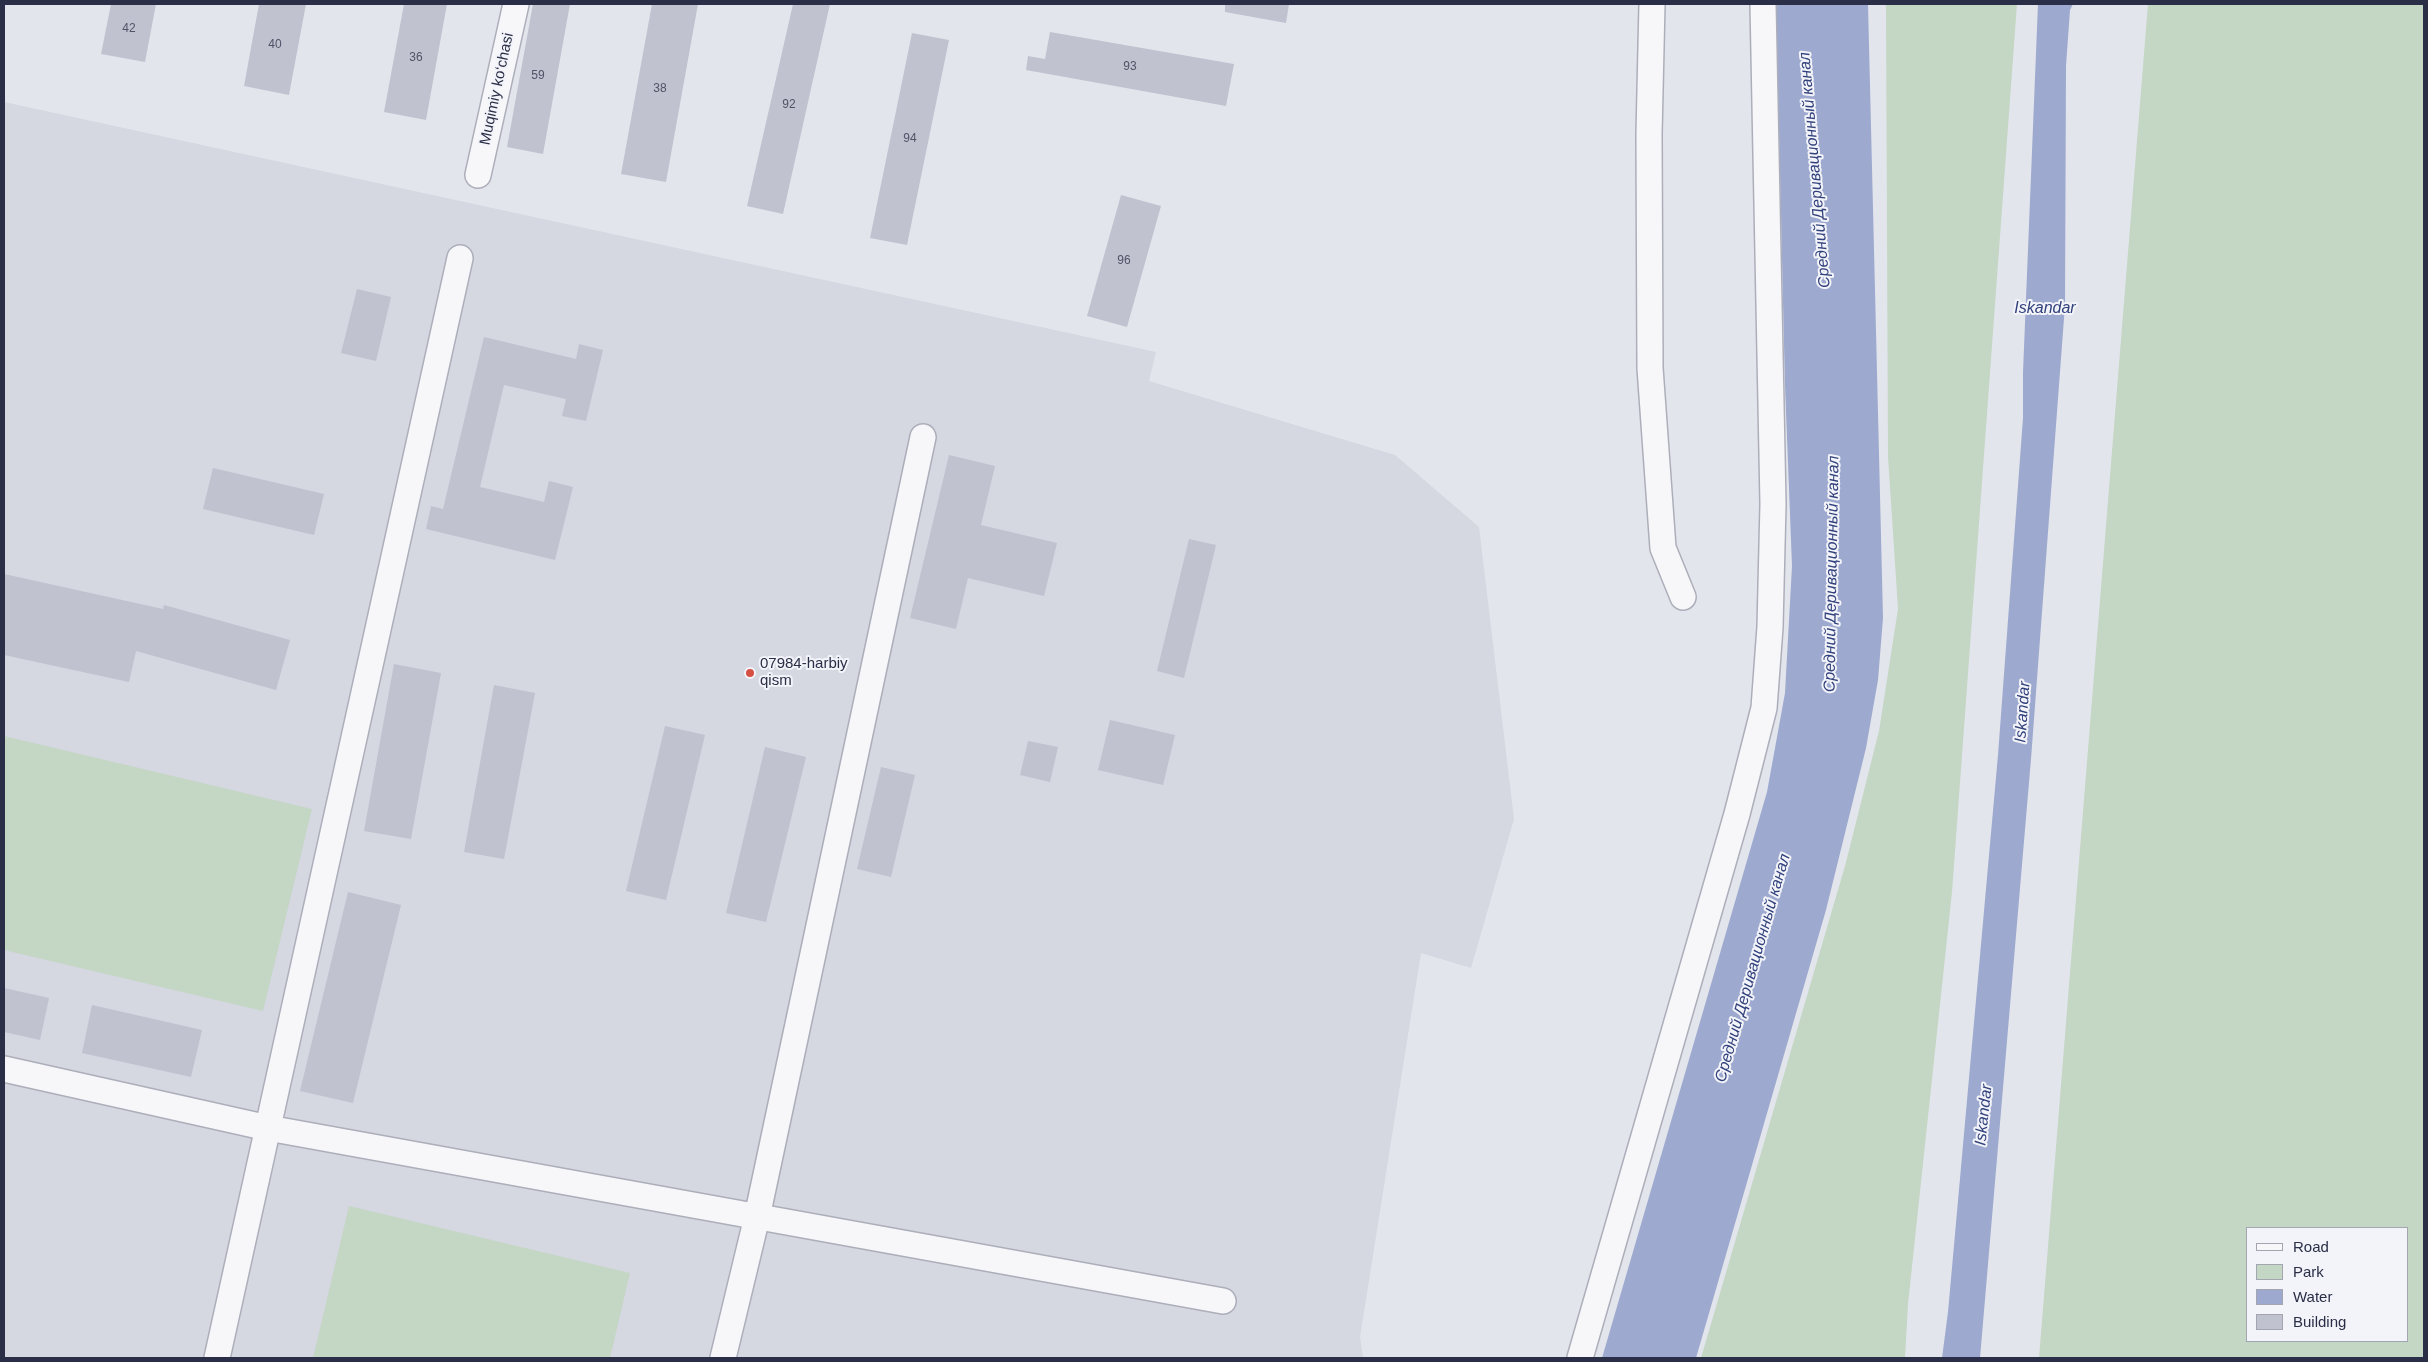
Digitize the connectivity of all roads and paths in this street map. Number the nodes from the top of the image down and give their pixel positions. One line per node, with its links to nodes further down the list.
1 (516, 4): 4 (street, Muqimiy ko‘chasi)
2 (1652, 4): 7 (street)
3 (1763, 4): 14 (street)
4 (478, 174)
5 (460, 258): 9 (street)
6 (923, 437): 10 (street)
7 (1683, 597)
8 (4, 1069): 9 (street)
9 (268, 1128): 10 (street); 12 (street)
10 (757, 1217): 11 (street); 13 (street)
11 (1223, 1301)
12 (217, 1358)
13 (723, 1358)
14 (1580, 1358)

